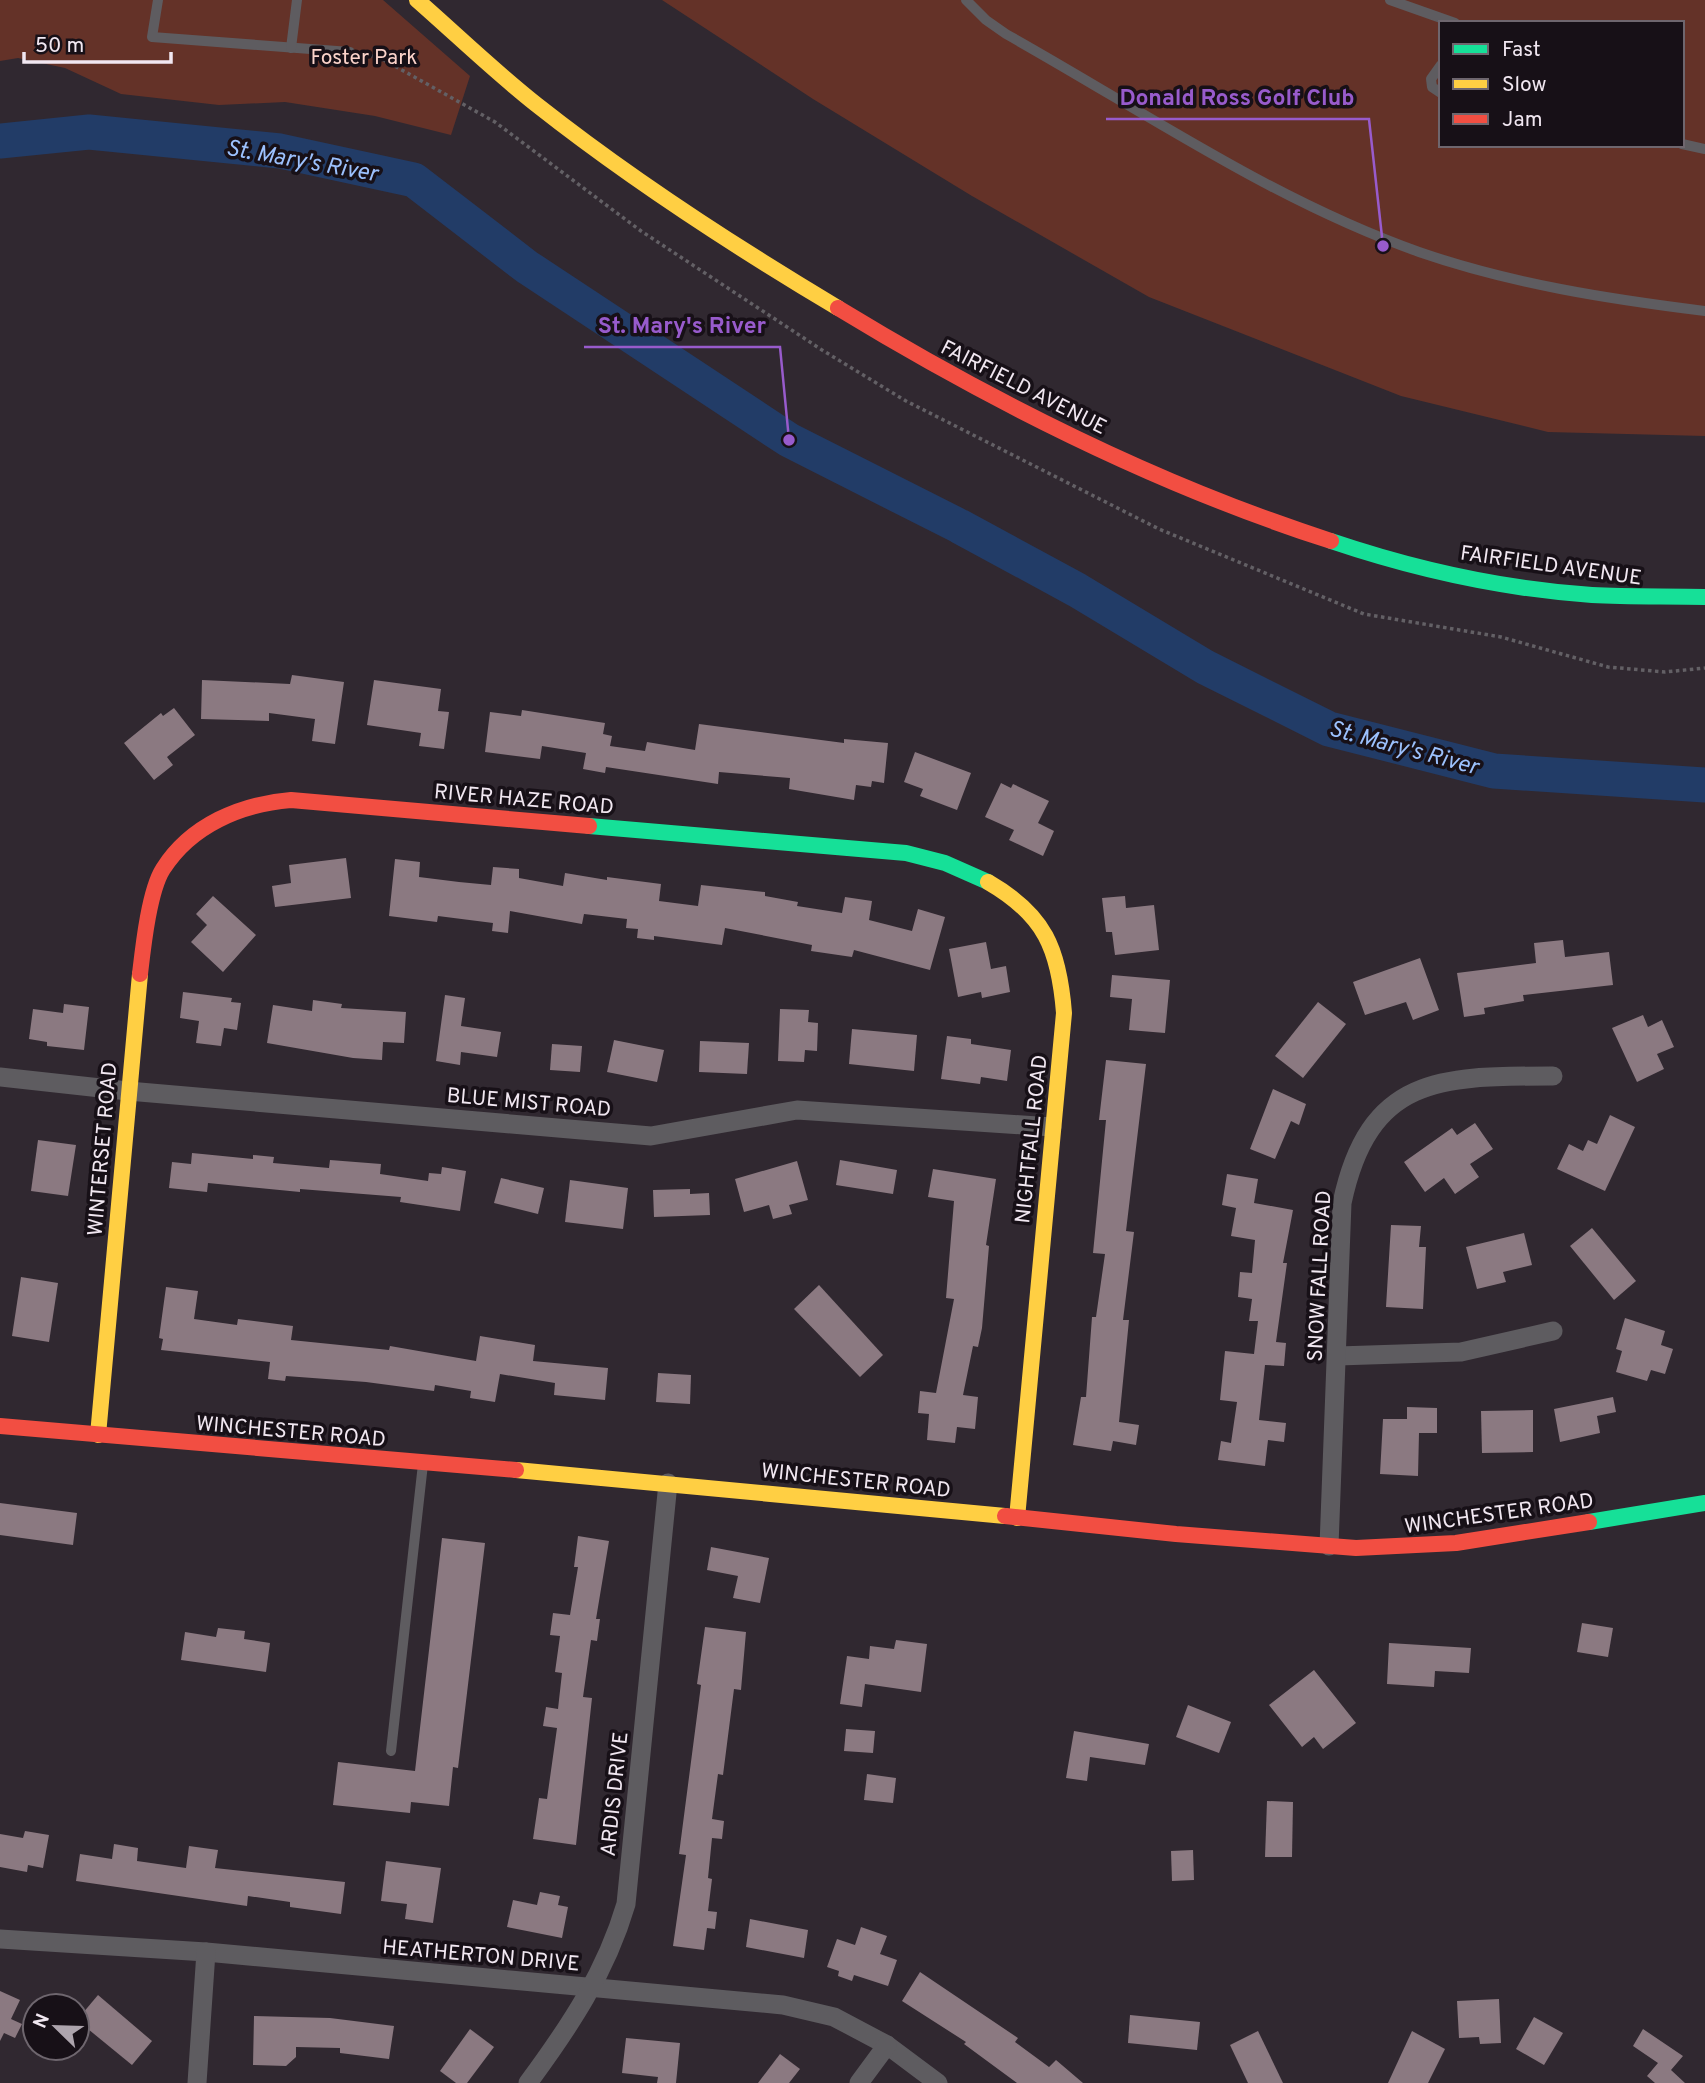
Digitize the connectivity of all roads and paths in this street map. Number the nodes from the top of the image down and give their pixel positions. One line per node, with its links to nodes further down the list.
1 (158, 0): 7 (lane)
2 (296, 0): 7 (lane)
3 (417, 0): 14 (street, FAIRFIELD AVENUE)
4 (966, 0): 13 (lane)
5 (1390, 0): 6 (lane)
6 (1449, 21)
7 (291, 48): 8 (lane)
8 (350, 52)
9 (1439, 68): 10 (lane)
10 (1439, 92)
11 (1684, 144): 12 (lane)
12 (1705, 149)
13 (1705, 311)
14 (1705, 597)
15 (906, 853): 16 (street, RIVER HAZE ROAD); 20 (street, NIGHTFALL ROAD)
16 (162, 870): 19 (street, WINTERSET ROAD)
17 (1553, 1076): 22 (street, SNOW FALL ROAD)
18 (0, 1077): 19 (street, BLUE MIST ROAD)
19 (128, 1091): 20 (street, BLUE MIST ROAD); 24 (street, WINTERSET ROAD)
20 (1052, 1127): 28 (street, NIGHTFALL ROAD)
21 (1553, 1331): 22 (street)
22 (1338, 1356): 29 (street, SNOW FALL ROAD)
23 (0, 1426): 24 (street, WINCHESTER ROAD)
24 (98, 1435): 25 (street, WINCHESTER ROAD)
25 (423, 1464): 26 (street, WINCHESTER ROAD); 30 (lane)
26 (668, 1483): 28 (street, WINCHESTER ROAD); 33 (street, ARDIS DRIVE)
27 (1705, 1503): 29 (street, WINCHESTER ROAD)
28 (1017, 1518): 29 (street, WINCHESTER ROAD)
29 (1329, 1546)
30 (391, 1751)
31 (0, 1939): 32 (street, HEATHERTON DRIVE)
32 (206, 1952): 33 (street, HEATHERTON DRIVE); 35 (street)
33 (590, 1988): 34 (street, HEATHERTON DRIVE); 36 (street, ARDIS DRIVE)
34 (887, 2045): 37 (street); 38 (street, HEATHERTON DRIVE)
35 (197, 2083)
36 (528, 2083)
37 (859, 2083)
38 (938, 2083)

